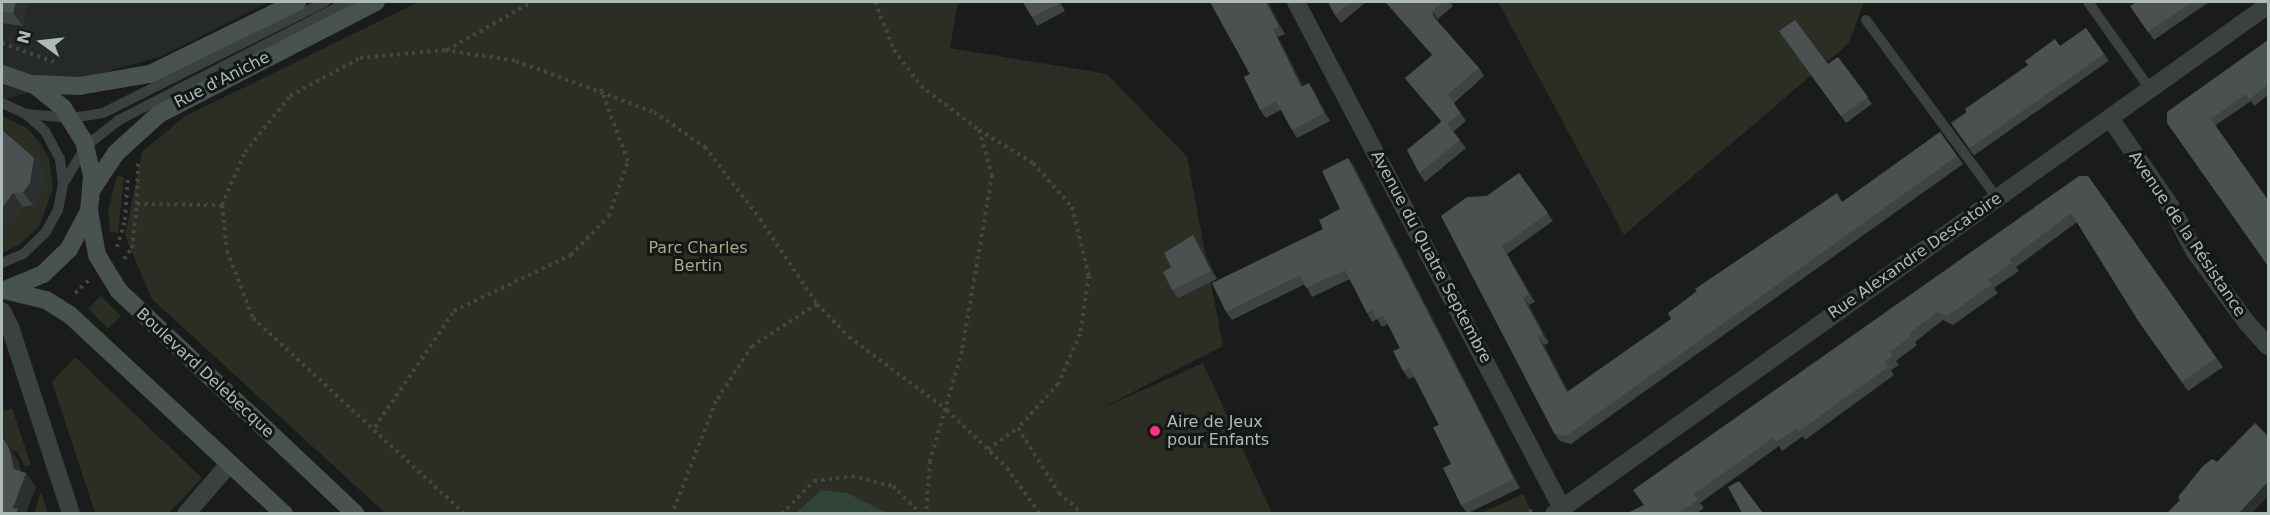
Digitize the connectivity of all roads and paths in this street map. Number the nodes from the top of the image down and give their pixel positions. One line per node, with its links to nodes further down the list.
1 (297, 2): 15 (main road)
2 (326, 2): 20 (lane)
3 (348, 2): 23 (lane)
4 (376, 2): 25 (main road, Rue d'Aniche)
5 (532, 2): 12 (path)
6 (875, 2): 22 (path)
7 (1296, 2): 40 (street, Avenue du Quatre Septembre)
8 (2088, 2): 17 (lane)
9 (2268, 5): 17 (street, Rue Alexandre Descatoire)
10 (1866, 20): 26 (lane)
11 (2, 43): 13 (path)
12 (445, 50): 16 (path); 27 (path)
13 (31, 52)
14 (2, 74): 15 (main road)
15 (30, 83): 20 (main road)
16 (601, 89): 32 (path); 36 (path)
17 (2150, 89): 21 (street, Rue Alexandre Descatoire)
18 (2, 103): 19 (lane)
19 (26, 114): 20 (lane); 24 (lane)
20 (72, 118): 23 (main road)
21 (2110, 118): 26 (street, Rue Alexandre Descatoire); 34 (street, Avenue de la Résistance)
22 (979, 130): 35 (path); 37 (path)
23 (86, 146): 24 (lane); 25 (main road)
24 (63, 184): 29 (lane)
25 (92, 189): 28 (main road)
26 (1997, 198): 40 (street, Rue Alexandre Descatoire)
27 (222, 205): 30 (path); 36 (path)
28 (88, 211): 30 (main road, Boulevard Delebecque); 31 (main road)
29 (2, 263)
30 (110, 279): 44 (main road, Boulevard Delebecque)
31 (3, 290): 39 (main road)
32 (817, 304): 35 (path); 46 (path)
33 (2, 311): 41 (street)
34 (2268, 346)
35 (947, 410): 38 (path); 49 (path)
36 (375, 427): 45 (path)
37 (1018, 429): 38 (path); 51 (path)
38 (988, 449): 50 (path)
39 (230, 463): 42 (street); 43 (main road)
40 (1560, 512)
41 (71, 513)
42 (186, 513)
43 (284, 513)
44 (356, 513)
45 (465, 513)
46 (672, 513)
47 (782, 513): 48 (path)
48 (921, 513)
49 (926, 513)
50 (1040, 513)
51 (1083, 513)
52 (1522, 513): 53 (path)
53 (1536, 513)

